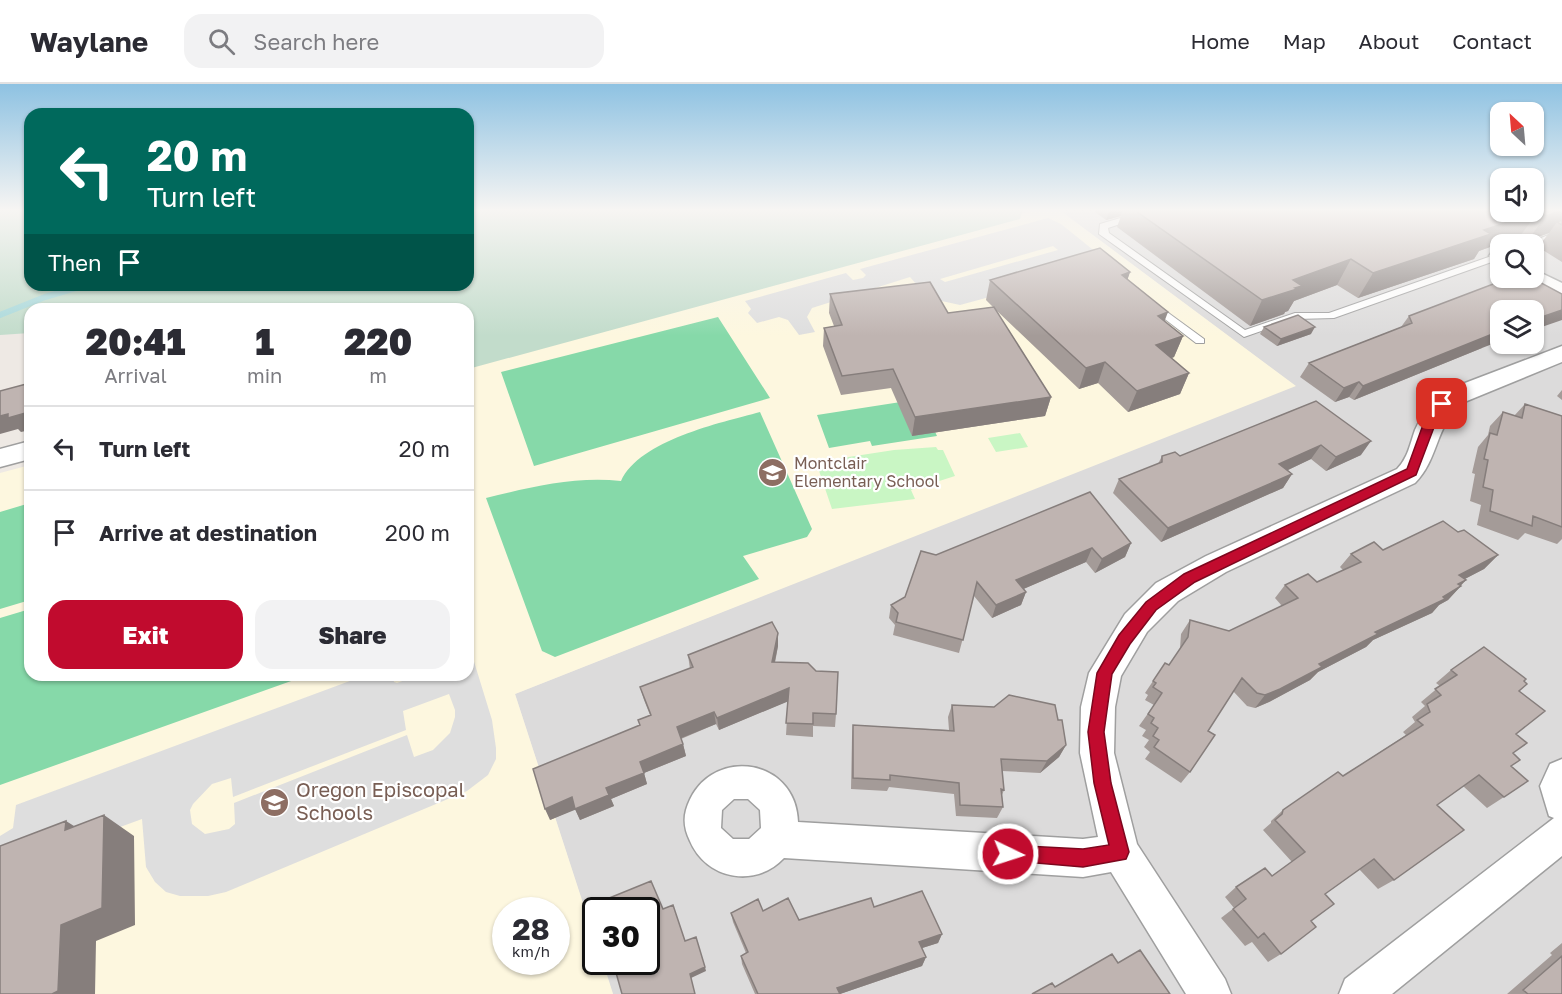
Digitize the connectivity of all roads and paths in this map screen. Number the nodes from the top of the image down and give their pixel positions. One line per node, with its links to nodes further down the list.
1 (1128, 251): 2 (lane)
2 (1490, 260)
3 (1544, 281): 4 (street)
4 (1562, 292)
5 (1144, 298): 6 (lane)
6 (1200, 342)
7 (1562, 353): 14 (street)
8 (24, 452): 9 (street)
9 (0, 458)
10 (1562, 776): 11 (street)
11 (1562, 804)
12 (1562, 834): 16 (street)
13 (776, 839): 14 (street)
14 (1120, 852): 15 (street)
15 (1210, 994)
16 (1360, 994)

